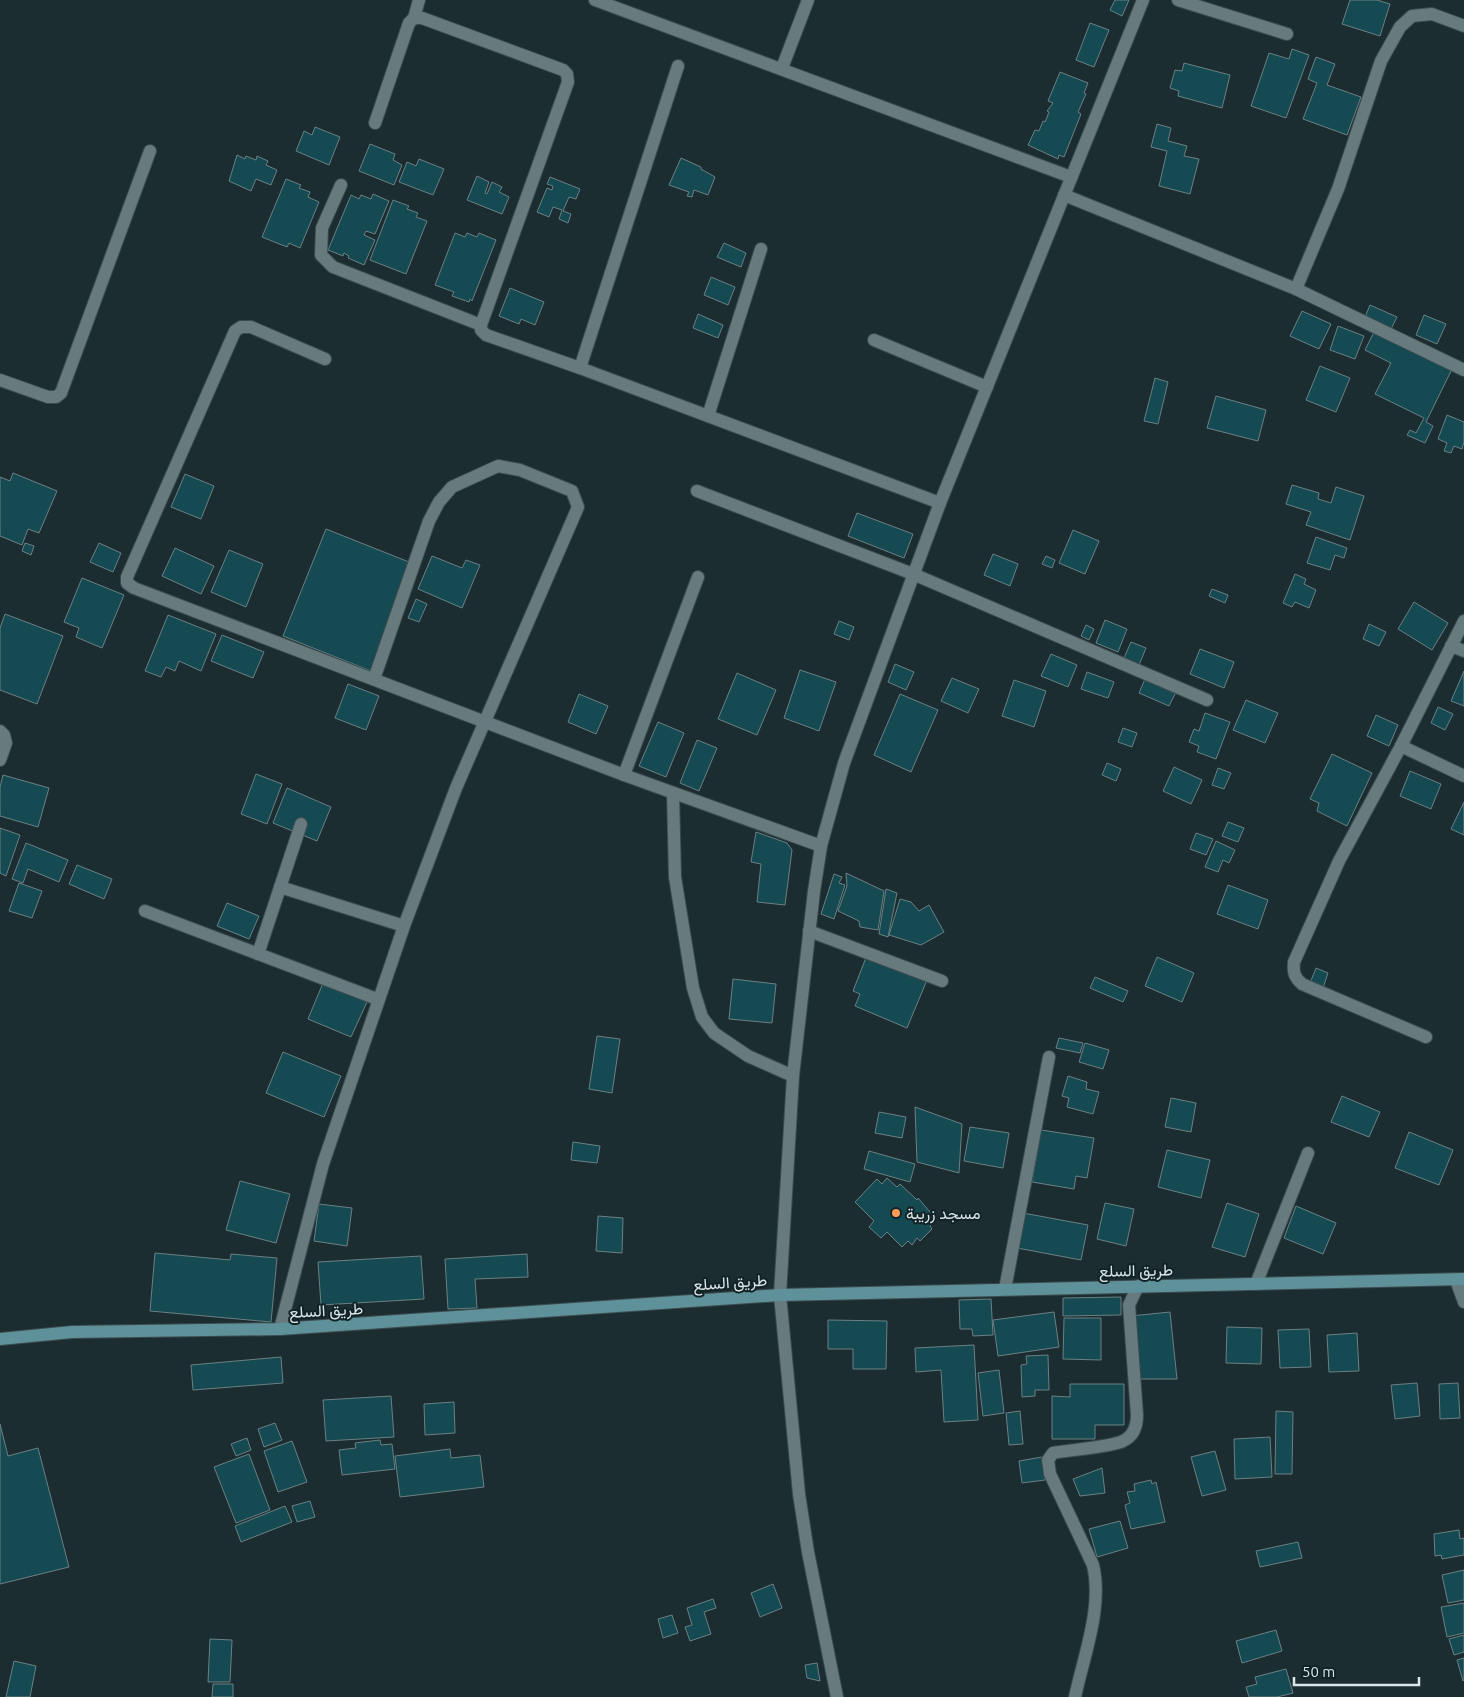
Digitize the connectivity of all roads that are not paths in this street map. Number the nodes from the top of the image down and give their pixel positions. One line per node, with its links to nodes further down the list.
1 (419, 0): 6 (street)
2 (595, 0): 10 (street)
3 (808, 0): 10 (street)
4 (1143, 0): 13 (street)
5 (1178, 0): 8 (street)
6 (414, 18): 11 (street); 18 (street)
7 (1464, 26): 17 (street)
8 (1287, 34)
9 (678, 66): 21 (street)
10 (782, 68): 13 (street)
11 (374, 123)
12 (150, 151): 23 (street)
13 (1071, 177): 15 (street)
14 (341, 185): 18 (street)
15 (1064, 195): 17 (street); 24 (street)
16 (761, 250): 25 (street)
17 (1296, 289): 22 (street)
18 (480, 325): 21 (street)
19 (874, 340): 24 (street)
20 (325, 358): 33 (street)
21 (580, 368): 25 (street)
22 (1464, 370)
23 (0, 380)
24 (987, 387): 27 (street)
25 (708, 416): 27 (street)
26 (697, 490): 28 (street)
27 (940, 503): 28 (street)
28 (913, 574): 34 (street); 43 (street)
29 (698, 576): 39 (street)
30 (1464, 621): 31 (street)
31 (1451, 646): 32 (street); 37 (street)
32 (1464, 651)
33 (374, 679): 35 (street); 35 (street)
34 (1207, 700)
35 (486, 722): 39 (street); 46 (street)
36 (0, 731): 38 (street)
37 (1401, 746): 40 (street); 51 (street)
38 (0, 760)
39 (624, 775): 41 (street)
40 (1464, 776)
41 (673, 793): 43 (street); 53 (street)
42 (301, 824): 44 (street)
43 (822, 846): 47 (street)
44 (280, 887): 46 (street); 48 (street)
45 (145, 911): 48 (street)
46 (404, 926): 50 (street)
47 (809, 931): 49 (street); 53 (street)
48 (258, 954): 50 (street)
49 (942, 981)
50 (377, 999): 61 (street)
51 (1426, 1036)
52 (1049, 1057): 58 (street)
53 (792, 1076): 59 (street)
54 (1308, 1153): 56 (street)
55 (1460, 1280): 56 (street, طريق السلع); 60 (street)
56 (1256, 1284): 57 (street, طريق السلع)
57 (1138, 1286): 58 (street, طريق السلع); 64 (street)
58 (1005, 1290): 59 (street, طريق السلع)
59 (780, 1295): 61 (street, طريق السلع); 63 (street)
60 (1464, 1302)
61 (280, 1329): 62 (street, طريق السلع)
62 (0, 1340)
63 (837, 1697)
64 (1076, 1697)

